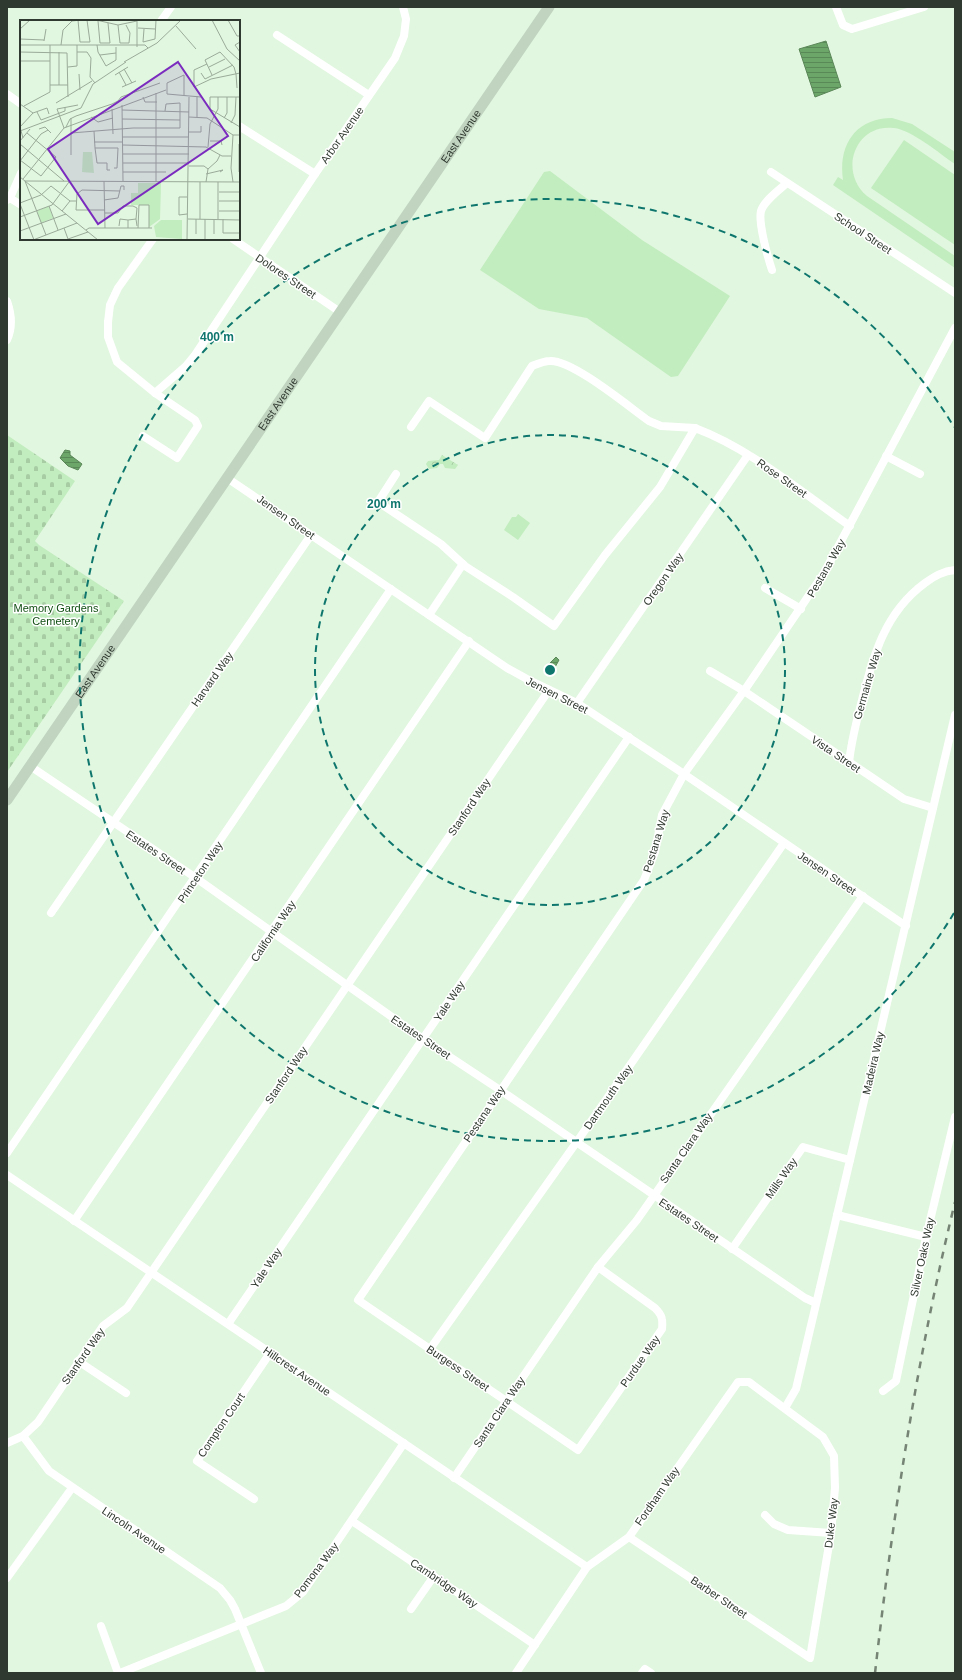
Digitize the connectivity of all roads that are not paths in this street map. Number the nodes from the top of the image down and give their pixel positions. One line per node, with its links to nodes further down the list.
1 (171, 7): 6 (street)
2 (403, 7): 9 (street, Arbor Avenue)
3 (549, 7): 24 (main road, East Avenue)
4 (836, 7): 5 (street)
5 (924, 7)
6 (162, 20)
7 (277, 35): 9 (street)
8 (7, 94): 10 (street)
9 (369, 95): 13 (street, Arbor Avenue)
10 (20, 103)
11 (240, 127): 13 (street)
12 (770, 172): 15 (street, School Street)
13 (315, 174): 20 (street, Arbor Avenue)
14 (20, 176): 16 (street)
15 (787, 183): 21 (street); 22 (street, School Street)
16 (8, 199): 17 (street)
17 (20, 205)
18 (152, 240): 27 (street)
19 (234, 240): 20 (street, Dolores Street)
20 (259, 257): 24 (street, Dolores Street); 27 (street, Arbor Avenue)
21 (772, 270)
22 (955, 293)
23 (7, 301): 26 (street)
24 (340, 312): 35 (main road, East Avenue)
25 (955, 328): 32 (street, Pestana Way)
26 (7, 340)
27 (155, 393): 30 (street)
28 (411, 427): 29 (street, Rose Street)
29 (695, 428): 31 (street, Rose Street); 38 (street)
30 (143, 436)
31 (748, 455): 36 (street, Rose Street); 48 (street, Oregon Way)
32 (886, 456): 34 (street); 36 (street, Pestana Way)
33 (396, 474): 38 (street)
34 (920, 474)
35 (227, 478): 37 (street, Jensen Street); 52 (main road, East Avenue)
36 (850, 526): 42 (street, Pestana Way)
37 (312, 535): 41 (street, Jensen Street); 56 (street, Harvard Way)
38 (463, 564): 43 (street)
39 (955, 570): 51 (street, Germaine Way)
40 (765, 588): 42 (street)
41 (391, 589): 43 (street, Jensen Street); 58 (street, Princeton Way)
42 (801, 609): 47 (street, Pestana Way)
43 (429, 615): 44 (street, Jensen Street)
44 (469, 641): 46 (street, Jensen Street); 62 (street, California Way)
45 (710, 671): 47 (street, Vista Street)
46 (549, 690): 48 (street, Jensen Street); 63 (street, Stanford Way)
47 (744, 691): 51 (street, Vista Street); 53 (street, Pestana Way)
48 (577, 703): 50 (street, Jensen Street)
49 (955, 715): 55 (street, Madeira Way)
50 (629, 737): 53 (street, Jensen Street); 64 (street, Yale Way)
51 (849, 763): 55 (street, Vista Street)
52 (30, 766): 54 (main road, East Avenue); 56 (street, Estates Street)
53 (684, 774): 57 (street, Jensen Street); 65 (street, Pestana Way)
54 (7, 800)
55 (933, 808): 61 (street, Madeira Way)
56 (113, 823): 58 (street, Estates Street); 60 (street, Harvard Way)
57 (784, 843): 59 (street, Jensen Street); 67 (street, Dartmouth Way)
58 (196, 878): 62 (street, Estates Street); 68 (street, Princeton Way)
59 (863, 896): 61 (street, Jensen Street); 71 (street, Santa Clara Way)
60 (50, 913)
61 (906, 926): 69 (street, Madeira Way)
62 (272, 932): 63 (street, Estates Street); 73 (street, California Way)
63 (347, 986): 64 (street, Estates Street); 77 (street, Stanford Way)
64 (423, 1039): 65 (street, Estates Street); 80 (street, Yale Way)
65 (500, 1090): 67 (street, Estates Street); 78 (street, Pestana Way)
66 (955, 1117): 74 (street, Silver Oaks Way)
67 (576, 1143): 71 (street, Estates Street); 81 (street, Dartmouth Way)
68 (7, 1153)
69 (850, 1160): 72 (street, Madeira Way); 75 (street, Mills Way)
70 (7, 1175): 73 (street, Hillcrest Avenue)
71 (653, 1196): 75 (street, Estates Street); 76 (street, Santa Clara Way)
72 (837, 1215): 74 (street); 79 (street, Madeira Way)
73 (74, 1220): 77 (street, Hillcrest Avenue)
74 (926, 1237): 84 (street, Silver Oaks Way)
75 (732, 1249): 79 (street, Estates Street)
76 (598, 1268): 86 (street, Santa Clara Way); 91 (street, Purdue Way)
77 (151, 1273): 80 (street, Hillcrest Avenue); 83 (street, Stanford Way)
78 (358, 1300): 81 (street, Burgess Street)
79 (816, 1303): 87 (street, Madeira Way)
80 (228, 1324): 82 (street, Hillcrest Avenue)
81 (430, 1349): 86 (street, Burgess Street)
82 (270, 1353): 90 (street, Hillcrest Avenue); 94 (street, Compton Court)
83 (78, 1361): 85 (street); 88 (street, Stanford Way)
84 (883, 1391)
85 (126, 1393)
86 (506, 1401): 91 (street, Burgess Street); 92 (street, Santa Clara Way)
87 (785, 1408): 97 (street, Duke Way); 98 (street, Fordham Way)
88 (23, 1436): 89 (street, Stanford Way); 93 (street, Lincoln Avenue)
89 (7, 1443)
90 (404, 1443): 92 (street, Hillcrest Avenue); 96 (street, Pomona Way)
91 (578, 1450)
92 (454, 1478): 99 (street, Hillcrest Avenue)
93 (72, 1488): 101 (street); 103 (street, Lincoln Avenue)
94 (254, 1499)
95 (765, 1515): 97 (street)
96 (352, 1521): 100 (street, Cambridge Way); 103 (street, Pomona Way)
97 (830, 1533): 106 (street, Duke Way)
98 (629, 1537): 99 (street, Fordham Way); 106 (street, Barber Street)
99 (587, 1567): 105 (street, Fordham Way)
100 (434, 1576): 102 (street); 105 (street, Cambridge Way)
101 (7, 1578)
102 (411, 1609)
103 (241, 1624): 107 (street, Pomona Way); 108 (street, Lincoln Avenue)
104 (101, 1626): 107 (street)
105 (535, 1645): 109 (street, Fordham Way)
106 (810, 1658)
107 (119, 1673)
108 (261, 1673)
109 (516, 1673)

